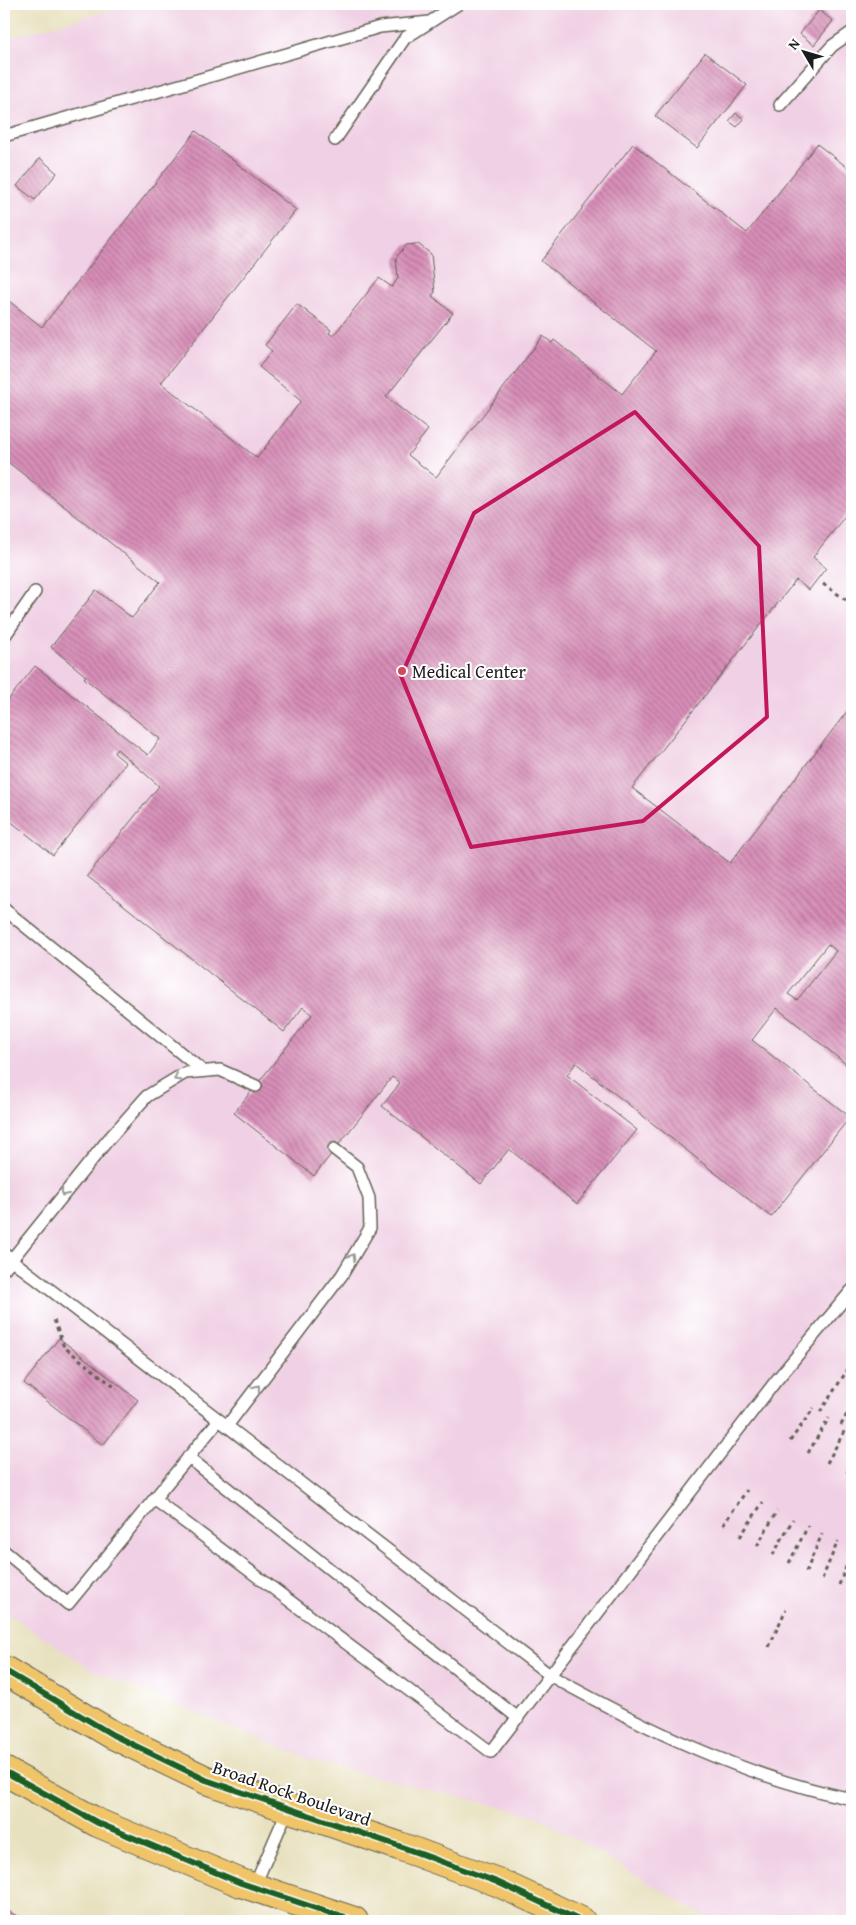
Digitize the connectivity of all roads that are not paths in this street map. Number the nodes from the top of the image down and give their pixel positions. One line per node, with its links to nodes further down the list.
1 (458, 4): 2 (lane)
2 (430, 22): 5 (lane); 6 (lane)
3 (852, 32): 4 (lane)
4 (780, 106)
5 (4, 136)
6 (335, 140)
7 (35, 592): 8 (lane)
8 (4, 637)
9 (4, 909): 10 (lane)
10 (202, 1072): 11 (lane); 13 (lane, one-way to 13)
11 (256, 1086)
12 (334, 1149): 15 (lane, one-way to 12)
13 (6, 1261): 15 (lane)
14 (852, 1290): 20 (lane)
15 (223, 1423): 16 (lane); 20 (lane)
16 (188, 1457): 17 (lane); 21 (lane)
17 (154, 1499): 18 (lane); 21 (lane)
18 (4, 1551)
19 (4, 1670): 24 (main road, Broad Rock Boulevard)
20 (551, 1676): 21 (lane); 23 (lane)
21 (518, 1718)
22 (4, 1772): 25 (main road)
23 (852, 1799)
24 (288, 1809): 25 (lane); 27 (main road, Broad Rock Boulevard)
25 (254, 1887): 26 (main road)
26 (354, 1921)
27 (581, 1921)

